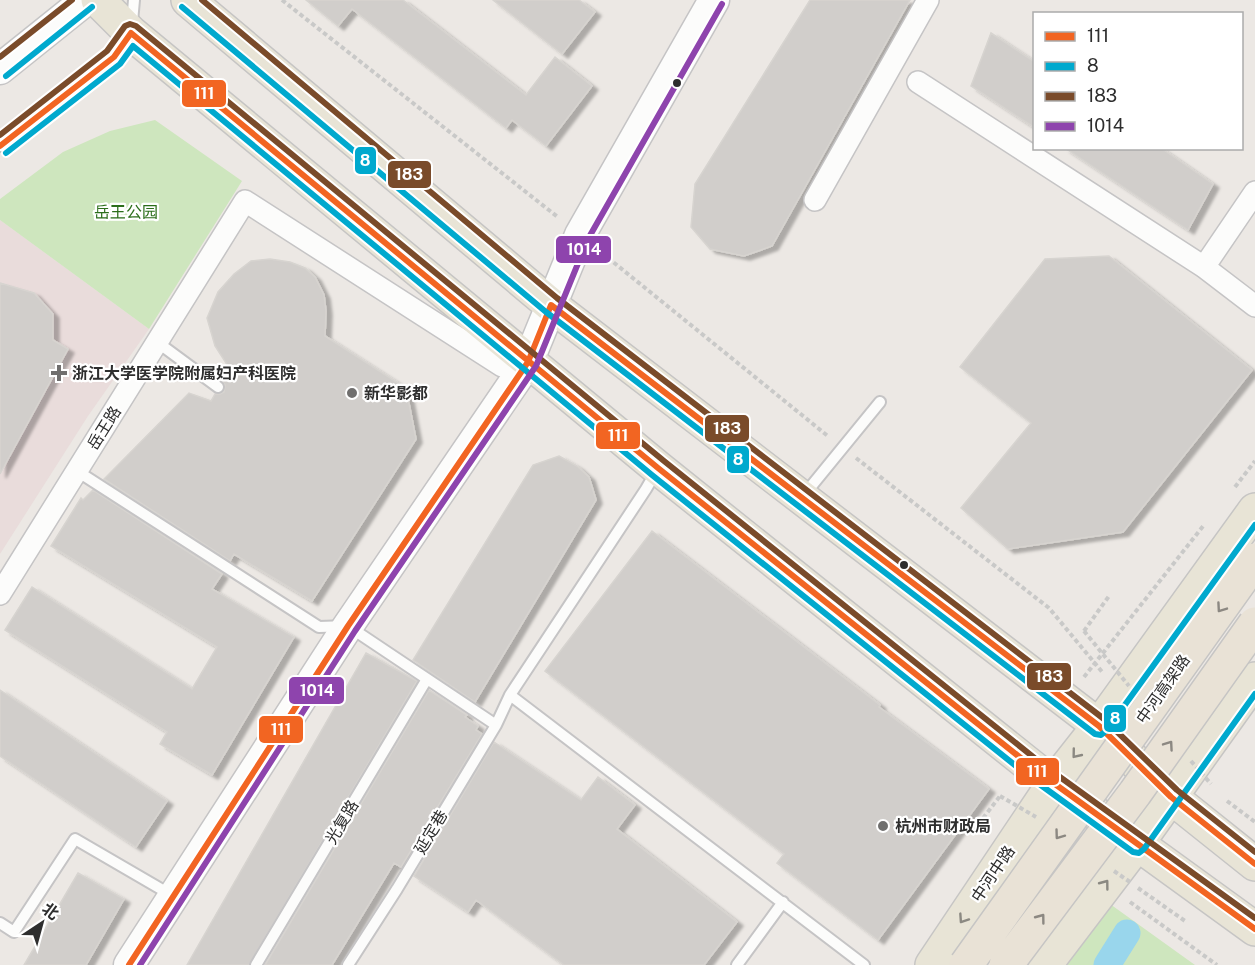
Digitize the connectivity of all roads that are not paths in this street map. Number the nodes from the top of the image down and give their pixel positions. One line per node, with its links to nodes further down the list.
1 (86, 0): 8 (main road)
2 (98, 0): 7 (main road)
3 (134, 0): 7 (lane)
4 (188, 0): 14 (main road)
5 (714, 0): 14 (main road)
6 (928, 0): 12 (street)
7 (132, 33): 10 (lane); 17 (main road)
8 (0, 69)
9 (918, 82): 13 (street)
10 (0, 146)
11 (1255, 192): 13 (street)
12 (815, 200)
13 (1204, 267): 15 (street)
14 (551, 305): 17 (main road); 22 (main road)
15 (1255, 306)
16 (157, 342): 17 (street, 岳王路); 18 (lane); 21 (street, 岳王路)
17 (528, 362): 20 (main road); 27 (main road)
18 (218, 387)
19 (880, 402): 22 (lane)
20 (658, 468): 30 (lane, 延定巷); 33 (main road)
21 (77, 471): 25 (street, 岳王路); 27 (lane)
22 (802, 498): 32 (main road)
23 (1244, 499): 32 (main road, 中河中路)
24 (1255, 560): 48 (highway, 中河高架路, one-way to 48, bridge)
25 (0, 594)
26 (1255, 624): 49 (highway, one-way to 26, bridge)
27 (348, 626): 28 (lane); 37 (main road)
28 (427, 679): 31 (lane); 43 (lane, 光复路)
29 (1255, 680): 34 (main road)
30 (510, 695): 31 (lane, 延定巷); 38 (lane)
31 (496, 725): 44 (lane, 延定巷)
32 (1099, 726): 33 (main road, 中河中路, one-way to 33); 34 (main road)
33 (1054, 783): 35 (main road); 47 (main road, 中河中路, one-way to 47)
34 (1180, 784): 35 (main road); 36 (main road)
35 (1142, 838): 39 (lane); 41 (main road); 50 (main road, one-way to 35)
36 (1255, 864)
37 (173, 896): 40 (lane); 42 (main road)
38 (783, 902): 45 (lane); 46 (lane)
39 (1255, 911)
40 (0, 923)
41 (1255, 929)
42 (129, 965)
43 (256, 965)
44 (348, 965)
45 (737, 965)
46 (864, 965)
47 (932, 965)
48 (966, 965)
49 (1006, 965)
50 (1045, 965)

